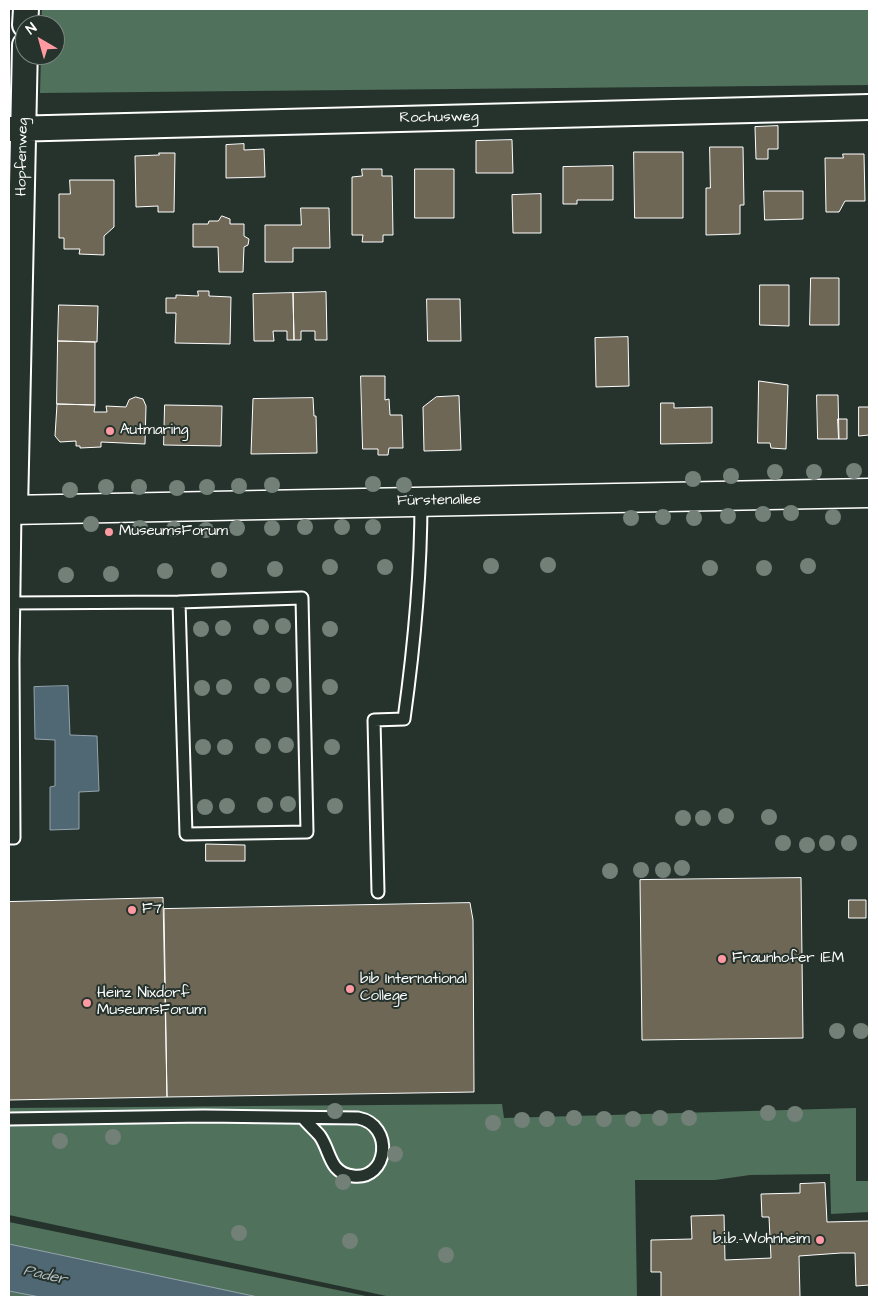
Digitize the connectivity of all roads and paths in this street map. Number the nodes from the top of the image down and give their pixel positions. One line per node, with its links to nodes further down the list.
1 (23, 65): 3 (street, Hopfenweg)
2 (869, 107): 3 (street, Rochusweg)
3 (16, 129): 6 (street, Hopfenweg)
4 (869, 492): 5 (street, Fürstenallee)
5 (421, 501): 6 (street, Fürstenallee); 10 (lane)
6 (12, 510): 8 (lane)
7 (179, 602): 7 (lane); 8 (lane)
8 (12, 603): 9 (lane)
9 (9, 838)
10 (378, 892)
11 (9, 1119): 12 (lane)
12 (304, 1119): 12 (lane)

